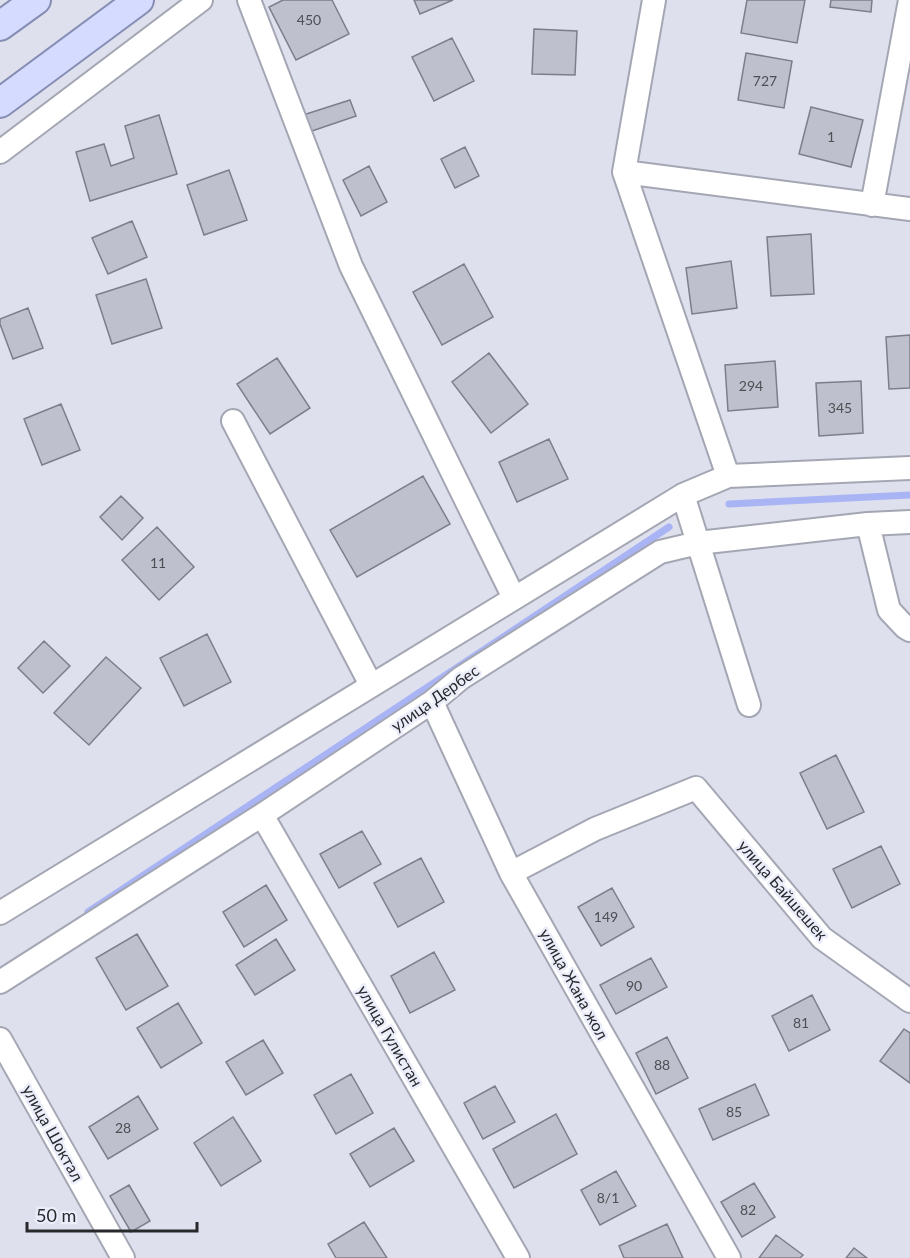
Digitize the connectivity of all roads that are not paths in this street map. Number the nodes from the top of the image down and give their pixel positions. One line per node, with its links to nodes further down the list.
1 (36, 0): 7 (main road)
2 (139, 0): 8 (main road)
3 (201, 0): 9 (street)
4 (249, 0): 20 (street)
5 (654, 0): 10 (street)
6 (910, 0): 11 (street)
7 (0, 26)
8 (0, 103)
9 (0, 152)
10 (624, 172): 11 (street); 15 (street)
11 (872, 205): 12 (street)
12 (910, 209)
13 (233, 421): 22 (street)
14 (910, 468): 15 (street)
15 (728, 476): 16 (street)
16 (683, 495): 19 (street); 20 (street)
17 (910, 522): 18 (street, улица Дербес)
18 (868, 525): 19 (street, улица Дербес); 21 (street)
19 (698, 543): 23 (street, улица Дербес); 24 (street)
20 (514, 598): 22 (street)
21 (910, 630)
22 (371, 685): 27 (street)
23 (432, 702): 25 (street, улица Дербес); 26 (street, улица Жана жол)
24 (749, 705)
25 (262, 815): 28 (street, улица Дербес); 32 (street, улица Гулистан)
26 (512, 873): 29 (street, улица Байшешек); 33 (street, улица Жана жол)
27 (0, 913)
28 (0, 982)
29 (910, 1001)
30 (0, 1038): 31 (street, улица Шоктал)
31 (123, 1258)
32 (518, 1258)
33 (729, 1258)

